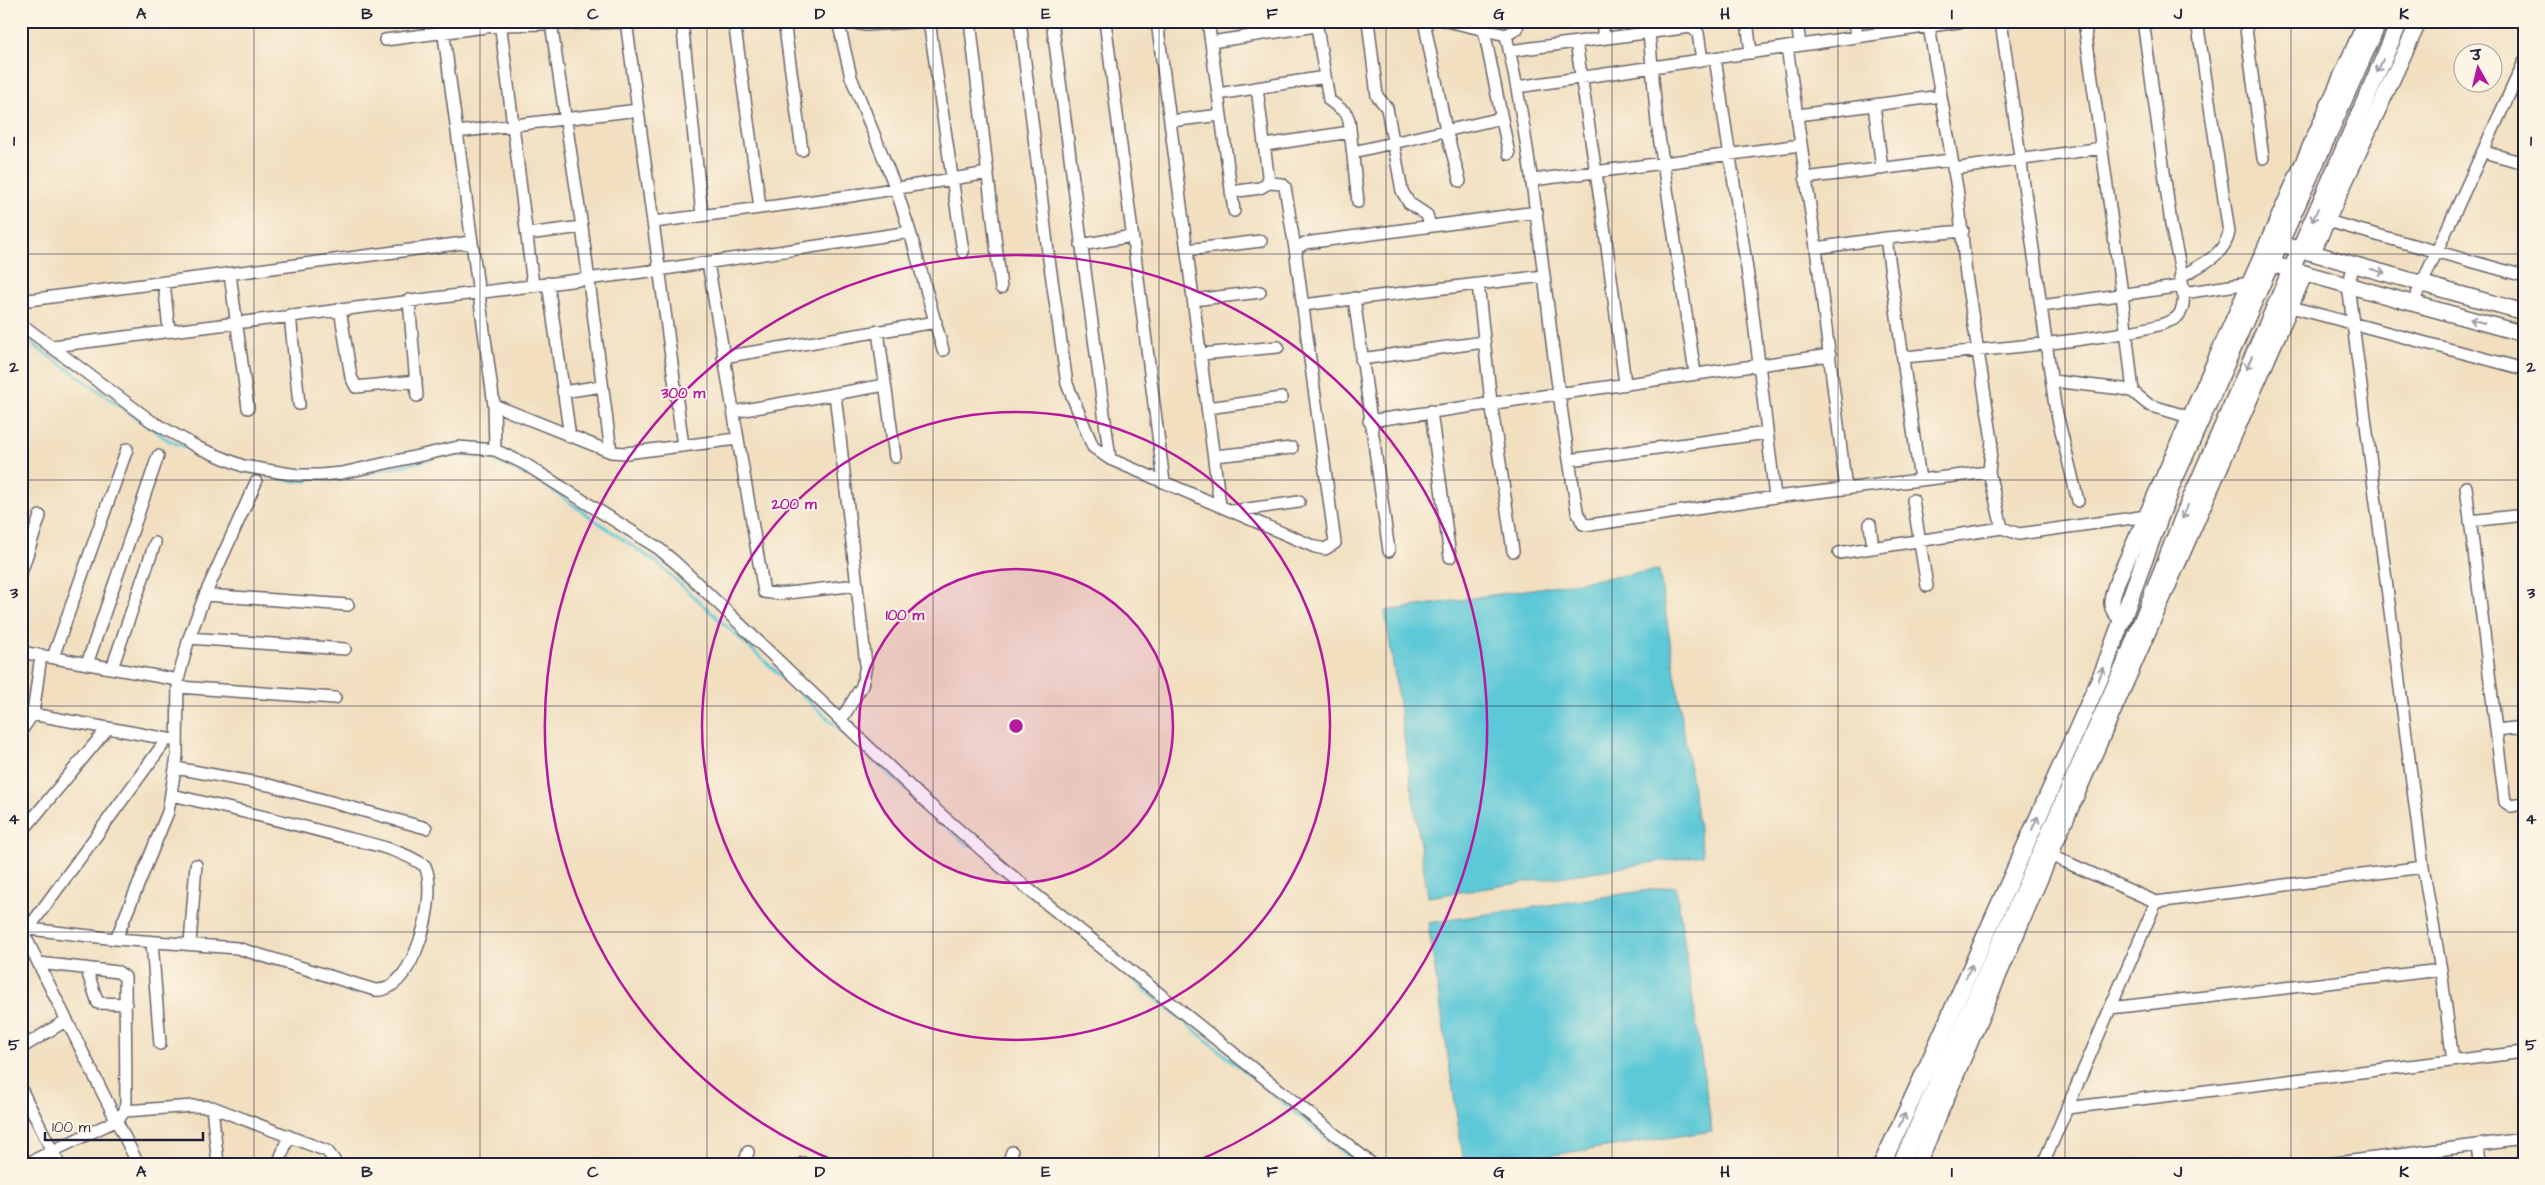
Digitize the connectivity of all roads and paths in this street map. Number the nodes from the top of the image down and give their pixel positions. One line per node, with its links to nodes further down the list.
1 (682, 21): 99 (street)
2 (734, 21): 96 (street)
3 (784, 21): 75 (street)
4 (838, 21): 93 (street)
5 (843, 21): 6 (street)
6 (928, 21): 89 (street)
7 (970, 21): 87 (street)
8 (1020, 21): 204 (street)
9 (1052, 21): 112 (street)
10 (1105, 21): 107 (street)
11 (1157, 21): 66 (street)
12 (1208, 21): 44 (street)
13 (1368, 21): 71 (street)
14 (1424, 21): 68 (street)
15 (1447, 21): 35 (street)
16 (1518, 21): 40 (street)
17 (1602, 21): 42 (street)
18 (1747, 21): 49 (street)
19 (1797, 21): 46 (street)
20 (1855, 21): 41 (street)
21 (1965, 21): 36 (street)
22 (2001, 21): 81 (street)
23 (2084, 21): 74 (street)
24 (2143, 21): 134 (street)
25 (2197, 21): 134 (street)
26 (2244, 21): 80 (street)
27 (2366, 21): 130 (street)
28 (2379, 21): 111 (main road)
29 (2400, 21): 115 (main road, one-way to 115)
30 (2419, 21): 100 (street)
31 (626, 22): 33 (street); 61 (street)
32 (500, 23): 33 (street); 37 (street); 67 (street)
33 (551, 23): 64 (street)
34 (1316, 23): 44 (street); 54 (street)
35 (1469, 24): 39 (street)
36 (1929, 24): 41 (street); 59 (street)
37 (443, 27): 43 (street); 69 (street)
38 (1649, 27): 42 (street); 51 (street); 53 (street)
39 (1484, 30): 40 (street); 65 (street)
40 (1506, 35): 48 (street)
41 (1857, 37): 46 (street)
42 (1604, 38): 45 (street)
43 (385, 40)
44 (1211, 42): 58 (street)
45 (1576, 42): 48 (street); 55 (street)
46 (1800, 45): 47 (street)
47 (1788, 47): 49 (street); 63 (street)
48 (1509, 51): 56 (street)
49 (1751, 53): 50 (street)
50 (1715, 58): 51 (street); 78 (street)
51 (1702, 60): 53 (street)
52 (2524, 62): 77 (street)
53 (1651, 68): 55 (street); 82 (street)
54 (1325, 77): 57 (street); 70 (street)
55 (1582, 77): 56 (street); 86 (street)
56 (1517, 87): 90 (street)
57 (1257, 88): 58 (street); 73 (street)
58 (1218, 94): 62 (street)
59 (1941, 96): 60 (street); 84 (street)
60 (1874, 105): 63 (street); 85 (street)
61 (638, 110): 64 (street); 101 (street)
62 (1221, 115): 66 (street); 94 (street)
63 (1798, 115): 72 (street)
64 (566, 118): 67 (street); 103 (street)
65 (1502, 118): 68 (street); 79 (street)
66 (1170, 121): 114 (street)
67 (514, 125): 69 (street); 106 (street)
68 (1446, 130): 71 (street); 91 (street)
69 (457, 132): 110 (street)
70 (1350, 132): 73 (street); 76 (street)
71 (1394, 142): 76 (street); 102 (street)
72 (1801, 144): 78 (street); 88 (street)
73 (1265, 145): 92 (street)
74 (2102, 148): 81 (street); 139 (street)
75 (802, 150)
76 (1353, 152): 95 (street)
77 (2484, 152): 83 (street); 117 (street)
78 (1730, 153): 82 (street); 170 (street)
79 (1509, 154)
80 (2263, 158)
81 (2022, 160): 84 (street); 146 (street)
82 (1662, 162): 86 (street); 172 (street)
83 (2524, 163)
84 (1952, 165): 85 (street); 104 (street)
85 (1882, 169): 88 (street)
86 (1597, 172): 90 (street); 175 (street)
87 (988, 173): 89 (street); 136 (street)
88 (1805, 178): 113 (street)
89 (953, 179): 93 (street); 116 (street)
90 (1533, 180): 98 (street)
91 (1460, 181)
92 (1270, 183): 94 (street); 118 (street)
93 (896, 189): 96 (street); 105 (street)
94 (1231, 192): 97 (street)
95 (1358, 202)
96 (760, 207): 99 (street)
97 (1234, 211)
98 (1537, 212): 102 (street); 125 (street)
99 (702, 215): 101 (street)
100 (2327, 221): 115 (street); 117 (street)
101 (654, 222): 122 (street)
102 (1430, 226): 118 (street)
103 (582, 227): 106 (street); 127 (street)
104 (1963, 231): 108 (street); 163 (street)
105 (910, 232): 119 (street); 152 (street)
106 (527, 234): 133 (street)
107 (1132, 236): 112 (street); 209 (street)
108 (1886, 238): 113 (street); 168 (street)
109 (1261, 241): 114 (street)
110 (471, 242): 124 (street); 137 (street)
111 (2280, 244): 115 (street); 120 (main road)
112 (1081, 245): 204 (street)
113 (1816, 248): 166 (street)
114 (1187, 250): 143 (street)
115 (2306, 251): 121 (street); 123 (main road)
116 (963, 252)
117 (2435, 252): 126 (street); 132 (street)
118 (1296, 256): 145 (street)
119 (708, 263): 122 (street); 167 (street)
120 (2271, 264): 123 (street); 234 (main road)
121 (2354, 265): 132 (street, one-way to 132); 135 (street)
122 (658, 270): 127 (street); 196 (street)
123 (2298, 271): 135 (street); 147 (street); 236 (main road, one-way to 236)
124 (230, 274): 128 (street); 151 (street)
125 (1544, 276): 131 (street); 179 (street)
126 (2524, 276)
127 (588, 278): 129 (street); 177 (street)
128 (164, 282): 141 (street); 155 (street)
129 (548, 283): 133 (street); 178 (street)
130 (2250, 283): 134 (street); 191 (street)
131 (1478, 284): 140 (street); 159 (street)
132 (2421, 284): 144 (street); 149 (street)
133 (533, 285): 137 (street)
134 (2182, 285): 139 (street); 157 (street)
135 (2348, 285): 144 (street); 154 (street)
136 (1001, 288)
137 (478, 291): 142 (street); 186 (street)
138 (1260, 292): 143 (street)
139 (2122, 294): 146 (street); 157 (street)
140 (1354, 298): 145 (street); 169 (street)
141 (21, 300)
142 (409, 300): 148 (street); 173 (street)
143 (1194, 300): 165 (street)
144 (2413, 303): 158 (street, one-way to 144)
145 (1303, 305): 217 (street)
146 (2042, 306): 160 (street)
147 (2291, 307): 154 (street); 261 (street)
148 (340, 309): 150 (street); 173 (street)
149 (2524, 312)
150 (290, 315): 151 (street); 185 (street)
151 (236, 322): 155 (street); 187 (street)
152 (936, 322): 156 (street); 164 (street)
153 (21, 324): 161 (street)
154 (2354, 324): 171 (street); 263 (street)
155 (169, 331): 161 (street)
156 (878, 331): 167 (street); 176 (street)
157 (2127, 332): 160 (street); 180 (street)
158 (2524, 334)
159 (1484, 342): 169 (street); 184 (street)
160 (2047, 344): 163 (street); 174 (street)
161 (53, 346): 199 (street)
162 (1278, 347): 165 (street)
163 (1979, 349): 168 (street); 206 (street)
164 (943, 350)
165 (1200, 354): 188 (street)
166 (1830, 355): 170 (street); 211 (street)
167 (724, 357): 189 (street)
168 (1903, 358): 207 (street)
169 (1361, 359): 192 (street)
170 (1760, 365): 172 (street); 193 (street)
171 (2524, 369)
172 (1695, 373): 175 (street)
173 (416, 381): 182 (street)
174 (2052, 381): 180 (street); 214 (street)
175 (1625, 383): 179 (street)
176 (885, 385): 181 (street); 203 (street)
177 (602, 386): 178 (street); 200 (street)
178 (563, 392): 194 (street)
179 (1558, 392): 184 (street); 205 (street)
180 (2133, 392): 191 (street)
181 (835, 394): 189 (street); 232 (street)
182 (417, 396)
183 (1282, 398): 188 (street)
184 (1491, 402): 190 (street); 228 (street)
185 (299, 404)
186 (494, 405): 194 (street); 199 (street)
187 (248, 408)
188 (1207, 408): 202 (street)
189 (733, 412): 195 (street)
190 (1431, 412): 192 (street); 230 (street)
191 (2192, 418): 220 (street)
192 (1369, 421): 227 (street)
193 (1767, 433): 205 (street); 212 (street)
194 (570, 437): 200 (street)
195 (737, 439): 196 (street); 232 (street)
196 (683, 446): 200 (street)
197 (1292, 448): 202 (street)
198 (127, 449): 243 (street)
199 (495, 450): 250 (street)
200 (611, 452)
201 (158, 456): 244 (street)
202 (1214, 456): 216 (street)
203 (895, 457)
204 (1110, 459): 209 (street)
205 (1569, 460): 212 (street)
206 (1989, 472): 207 (street); 223 (street)
207 (1920, 480): 211 (street)
208 (256, 482): 235 (street)
209 (1164, 482): 216 (street)
210 (2466, 487): 221 (street)
211 (1846, 489): 212 (street)
212 (1775, 497)
213 (1913, 500): 224 (street)
214 (2078, 501)
215 (1299, 502): 217 (street)
216 (1220, 506): 217 (street)
217 (1231, 511)
218 (2524, 515): 221 (street)
219 (40, 516): 231 (street)
220 (2147, 516): 223 (street); 238 (street)
221 (2470, 521): 253 (street)
222 (1870, 524): 226 (street)
223 (2002, 528): 224 (street)
224 (1919, 541): 226 (street); 233 (street)
225 (155, 543): 245 (street)
226 (1873, 548): 229 (street)
227 (1389, 551)
228 (1513, 551)
229 (1839, 553)
230 (1450, 557)
231 (21, 573)
232 (857, 585): 250 (street)
233 (1926, 586)
234 (2132, 588): 236 (main road); 238 (main road)
235 (205, 596): 237 (street); 239 (street)
236 (2152, 596): 301 (main road)
237 (348, 605)
238 (2122, 618): 300 (main road, one-way to 238)
239 (189, 638): 240 (street); 246 (street)
240 (345, 649)
241 (21, 652): 242 (street)
242 (41, 655): 243 (street); 249 (street)
243 (53, 657): 244 (street)
244 (87, 664): 245 (street)
245 (112, 668): 246 (street)
246 (178, 684): 247 (street); 255 (street)
247 (335, 698)
248 (21, 712): 249 (street)
249 (33, 714): 252 (street); 254 (street)
250 (841, 720): 299 (street)
251 (2524, 727): 253 (street)
252 (107, 729): 255 (street); 260 (street)
253 (2496, 730): 258 (street)
254 (21, 731)
255 (172, 739): 256 (street); 265 (street)
256 (176, 768): 257 (street); 259 (street)
257 (172, 795): 266 (street); 268 (street)
258 (2524, 804)
259 (426, 828)
260 (21, 834)
261 (2050, 855): 264 (street); 302 (street)
262 (196, 865): 268 (street)
263 (2423, 868): 264 (street); 271 (street)
264 (2156, 902): 273 (street)
265 (28, 929): 266 (street); 269 (street)
266 (116, 940): 267 (street)
267 (152, 942): 268 (street); 275 (street)
268 (190, 944)
269 (39, 963): 270 (street); 274 (street)
270 (86, 968): 272 (street); 272 (street)
271 (2441, 970): 273 (street); 278 (street)
272 (126, 1004): 282 (street)
273 (2110, 1008): 281 (street)
274 (67, 1020): 276 (street); 283 (street)
275 (160, 1044)
276 (21, 1048)
277 (2524, 1052): 278 (street)
278 (2454, 1061): 281 (street)
279 (21, 1089): 287 (street)
280 (212, 1107): 282 (street); 284 (street); 294 (street)
281 (2067, 1108): 303 (street)
282 (125, 1110): 283 (street)
283 (117, 1120): 287 (street); 293 (street)
284 (290, 1136): 295 (street); 296 (street)
285 (2524, 1139): 286 (street)
286 (2477, 1145): 290 (street); 304 (street)
287 (52, 1150): 291 (street); 292 (street)
288 (748, 1152): 297 (street)
289 (1012, 1152): 298 (street)
290 (2336, 1163)
291 (26, 1164)
292 (59, 1164)
293 (138, 1164)
294 (218, 1164)
295 (278, 1164)
296 (333, 1164)
297 (744, 1164)
298 (1008, 1164)
299 (1372, 1164)
300 (1882, 1164)
301 (1901, 1164)
302 (1918, 1164)
303 (2043, 1164)
304 (2479, 1164)

